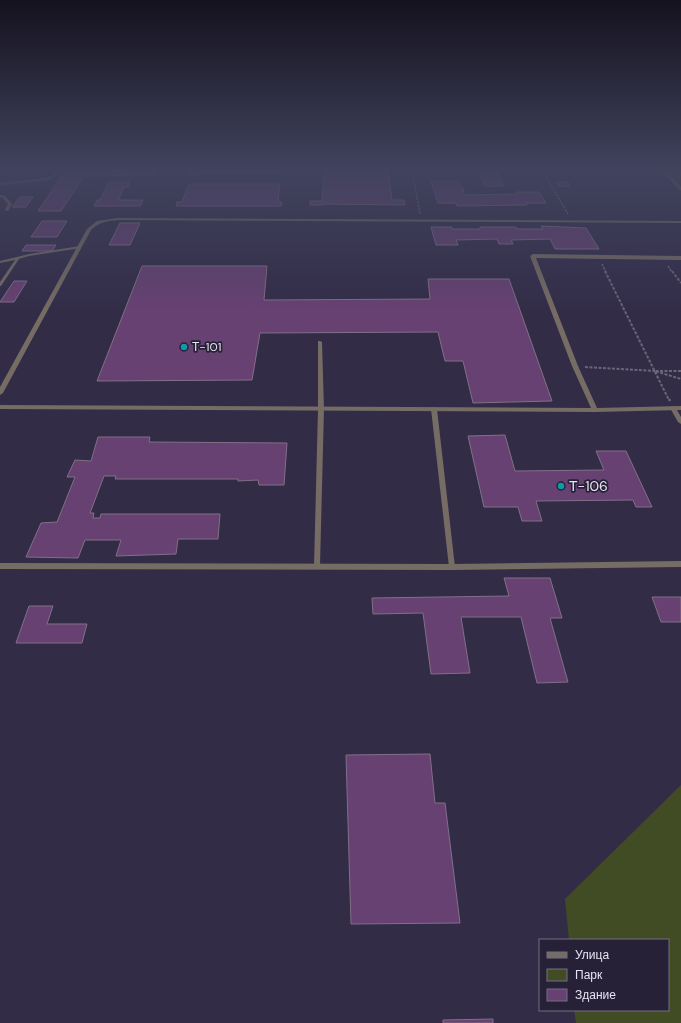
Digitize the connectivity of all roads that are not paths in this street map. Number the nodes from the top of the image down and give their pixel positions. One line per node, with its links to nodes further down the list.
1 (681, 222): 2 (street)
2 (80, 247): 3 (lane); 8 (street)
3 (18, 258): 5 (lane); 6 (lane)
4 (681, 258): 14 (street)
5 (0, 262)
6 (0, 285)
7 (320, 342): 12 (lane)
8 (0, 393)
9 (0, 407): 12 (street)
10 (673, 408): 11 (street); 14 (street); 15 (lane)
11 (681, 408)
12 (320, 409): 13 (street); 18 (lane)
13 (434, 409): 14 (street); 19 (lane)
14 (595, 410)
15 (681, 422)
16 (681, 564): 19 (street)
17 (0, 566): 18 (street)
18 (317, 566): 19 (street)
19 (452, 567)

